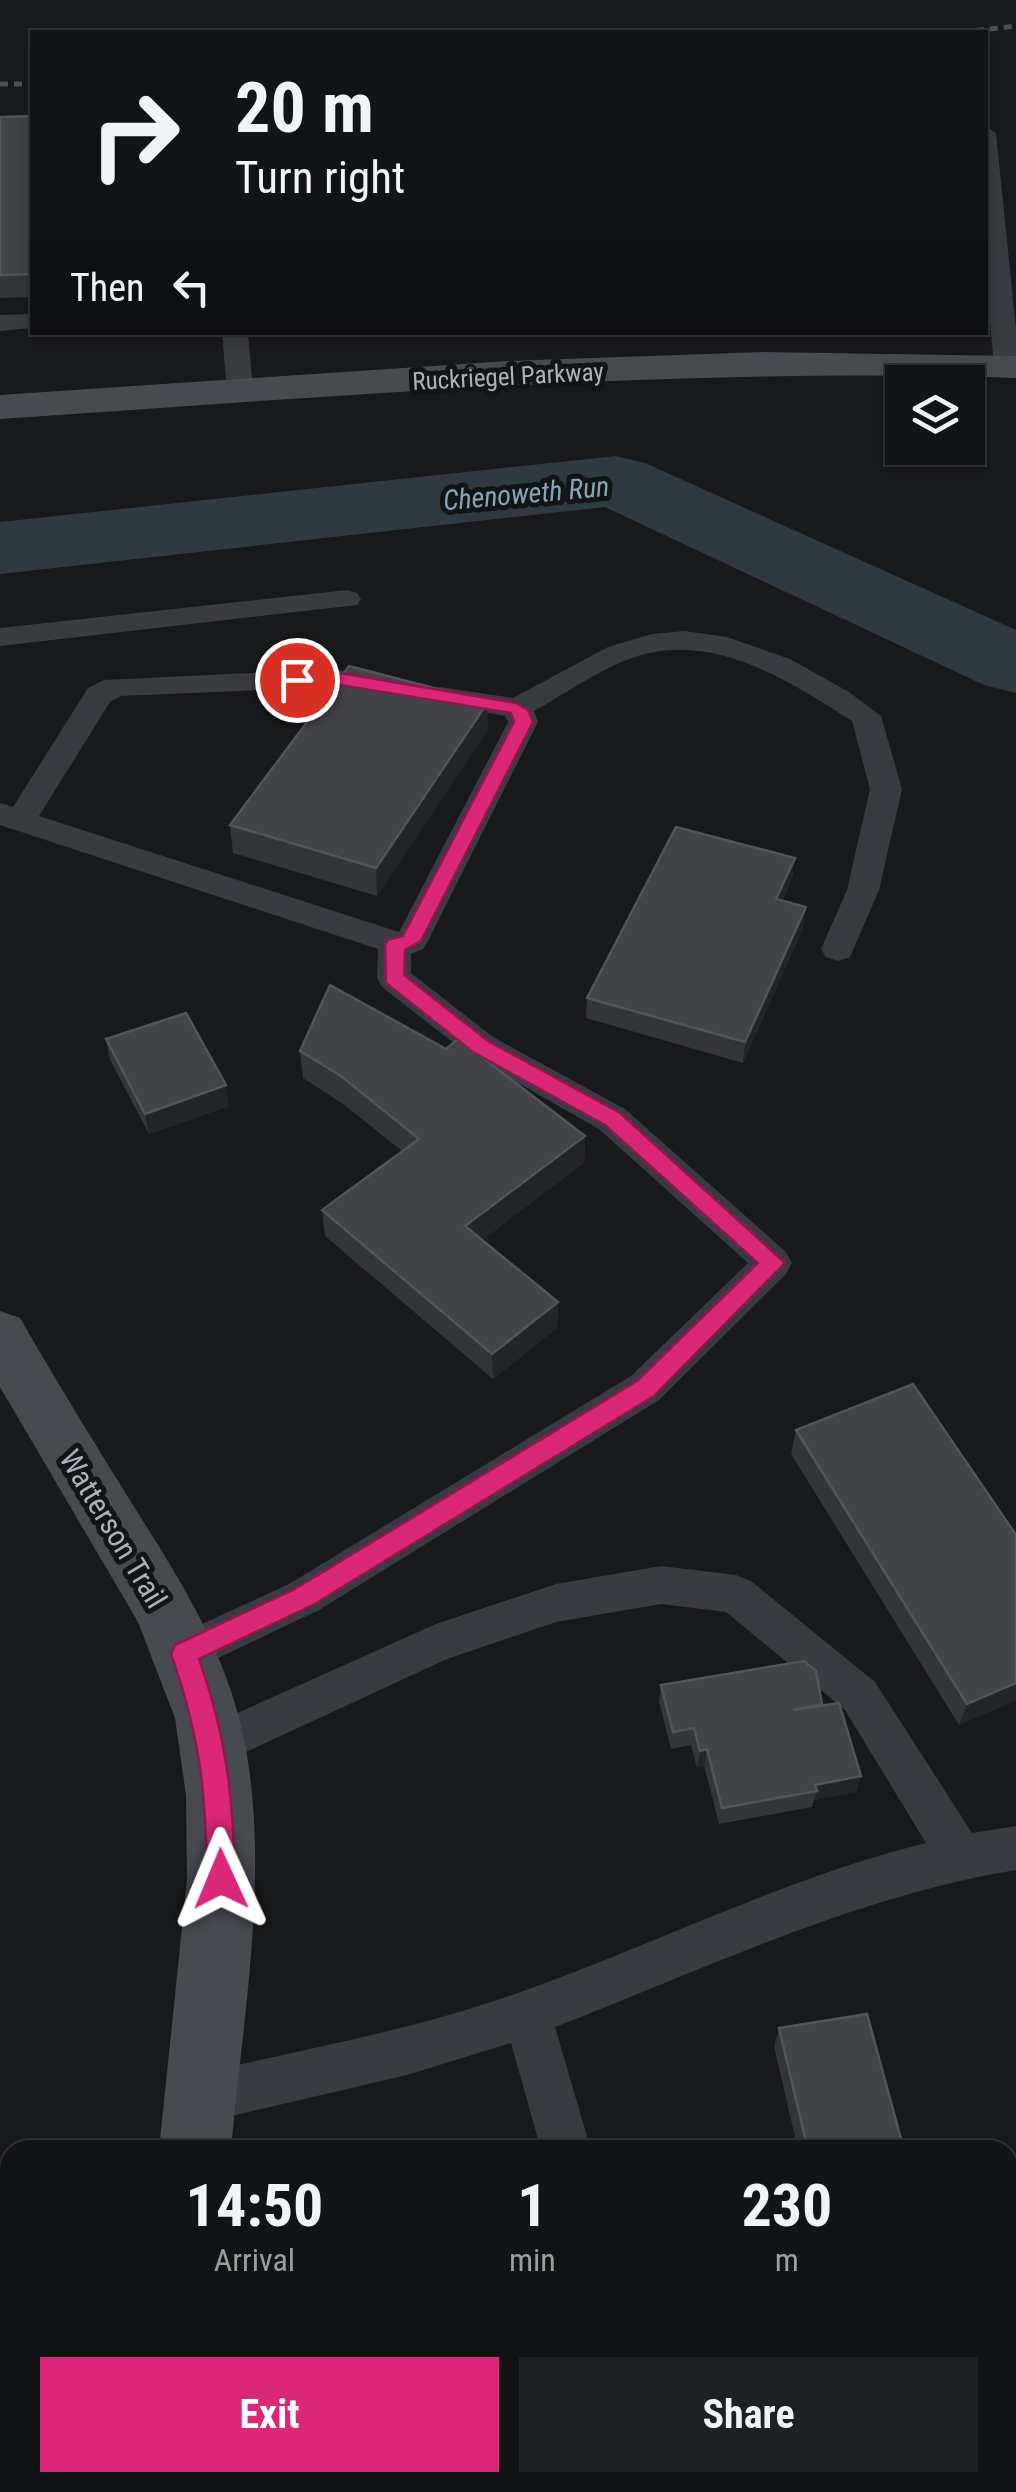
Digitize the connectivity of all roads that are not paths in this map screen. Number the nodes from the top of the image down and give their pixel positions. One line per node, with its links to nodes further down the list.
1 (988, 160): 5 (lane)
2 (30, 321): 3 (lane)
3 (0, 323)
4 (235, 335): 6 (lane)
5 (1011, 367): 6 (main road, Ruckriegel Parkway)
6 (240, 392): 7 (main road, Ruckriegel Parkway)
7 (0, 407)
8 (347, 600): 9 (lane)
9 (0, 638)
10 (516, 708): 11 (lane); 12 (lane); 13 (lane)
11 (10, 817): 12 (lane)
12 (395, 945): 15 (lane)
13 (838, 950)
14 (0, 1334): 15 (main road, Watterson Trail)
15 (184, 1654): 16 (main road, Watterson Trail)
16 (211, 1747): 18 (lane); 20 (main road, Watterson Trail)
17 (1016, 1848): 18 (lane)
18 (959, 1854): 19 (lane)
19 (527, 2014): 20 (lane); 21 (lane)
20 (199, 2124)
21 (563, 2140)

